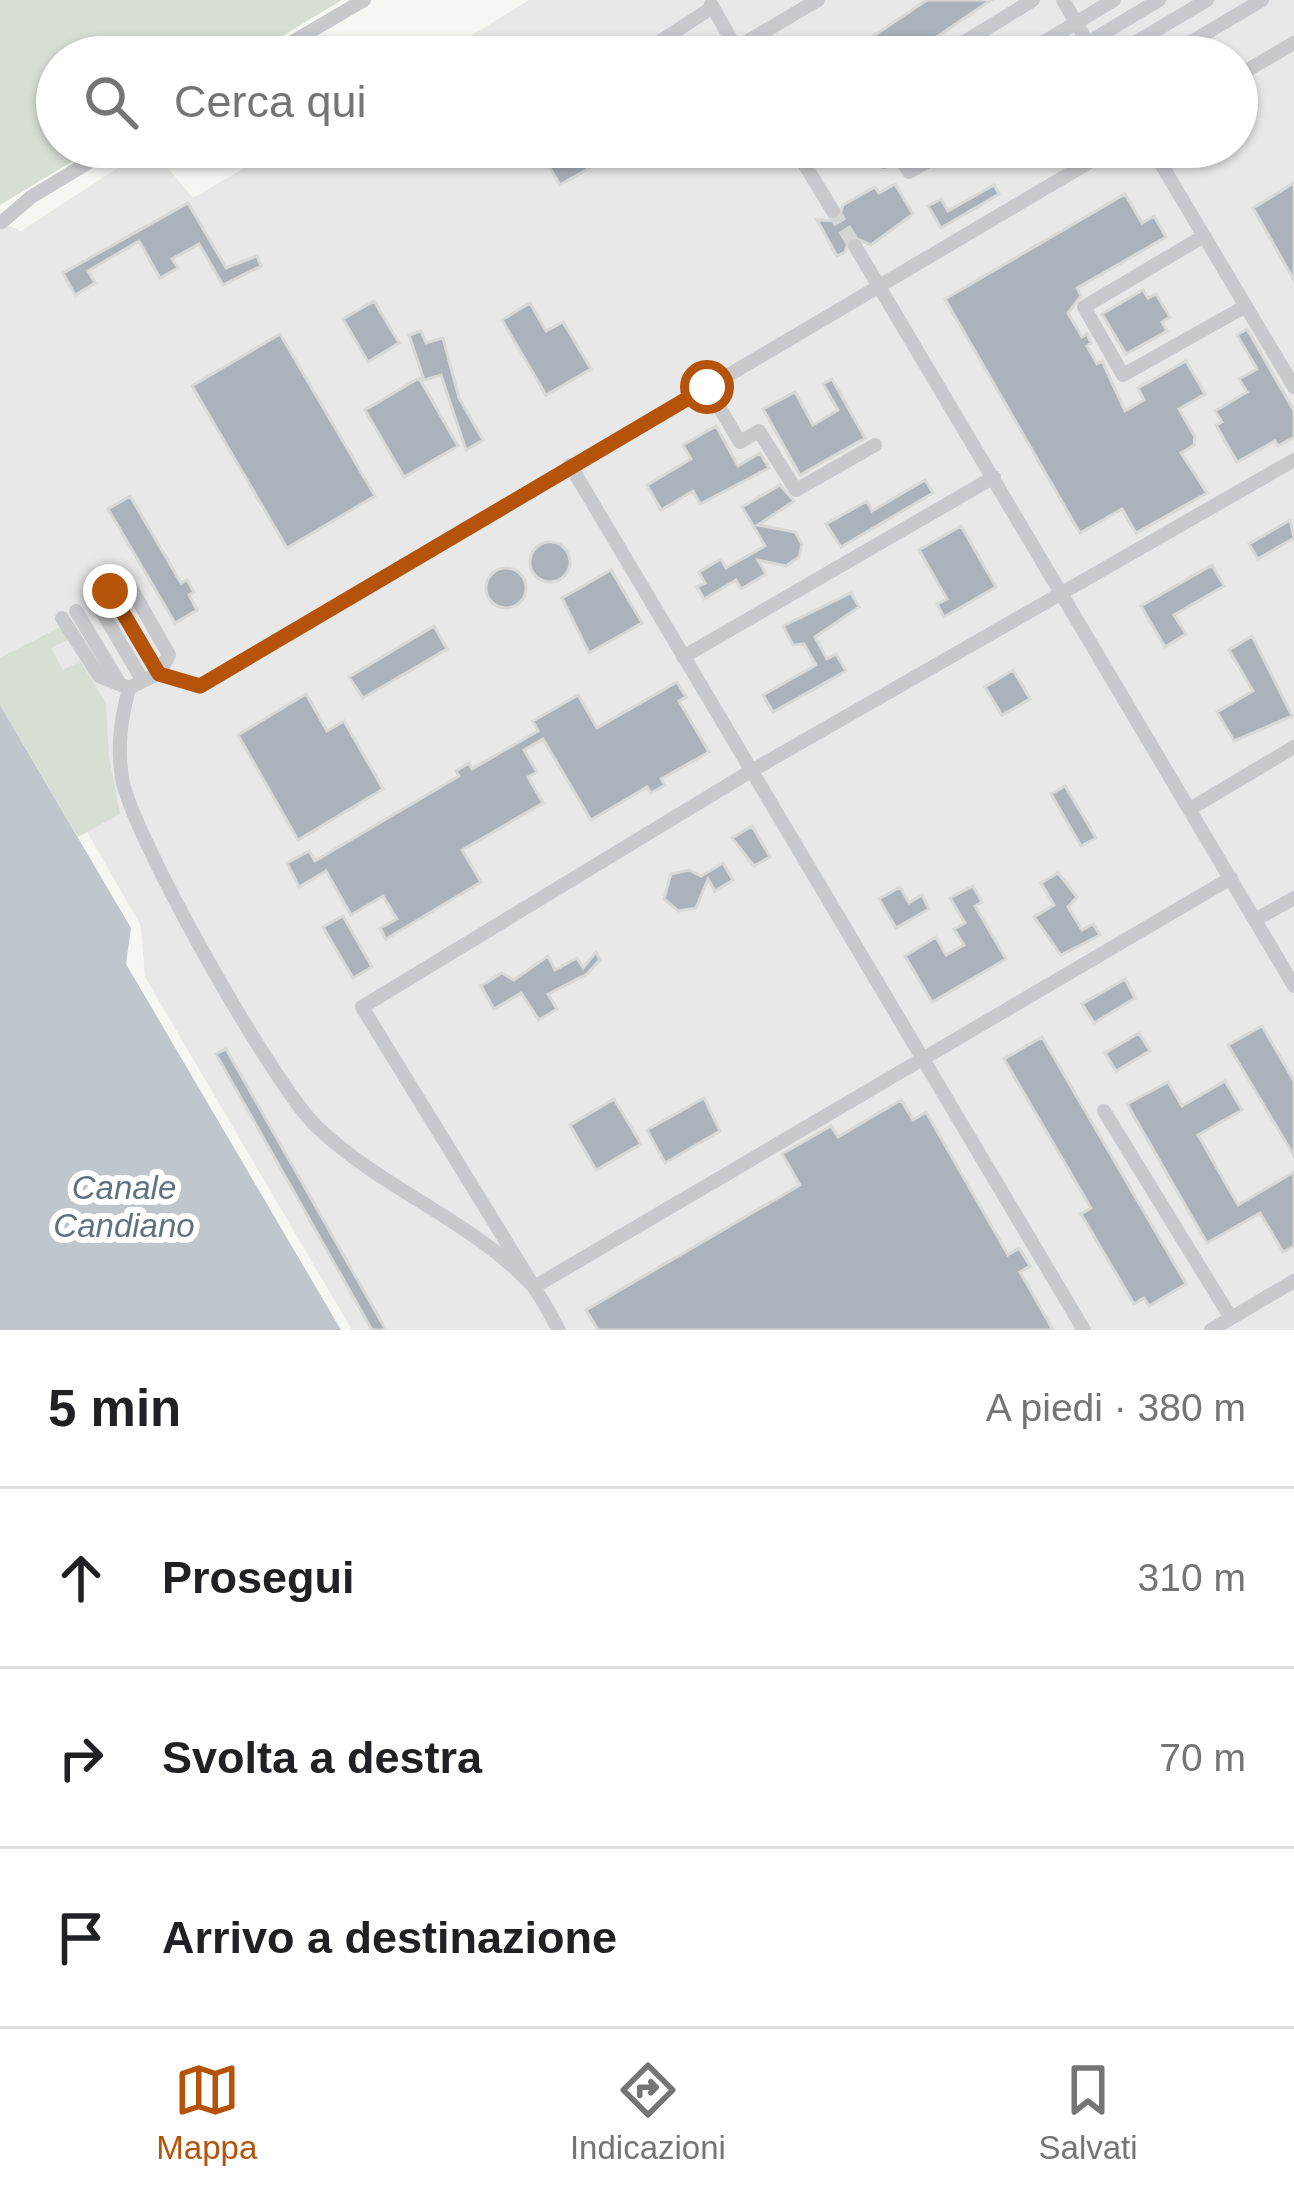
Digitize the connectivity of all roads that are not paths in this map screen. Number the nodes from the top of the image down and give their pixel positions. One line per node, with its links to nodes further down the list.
1 (366, 0): 11 (street)
2 (818, 0): 14 (street)
3 (1034, 0): 15 (street)
4 (1114, 0): 10 (street)
5 (1159, 0): 18 (street)
6 (1207, 0): 19 (street)
7 (1262, 0): 20 (street)
8 (1065, 1): 10 (street)
9 (711, 4): 12 (street); 13 (street)
10 (1076, 23): 16 (street); 17 (street)
11 (304, 36)
12 (666, 36)
13 (729, 36)
14 (764, 36)
15 (975, 36)
16 (1054, 36)
17 (1084, 36)
18 (1111, 36)
19 (1150, 36)
20 (1201, 36)
21 (1294, 43): 22 (street)
22 (1258, 64)
23 (79, 168): 28 (street)
24 (806, 168): 27 (street)
25 (1079, 168): 31 (street)
26 (1164, 168): 29 (street)
27 (832, 211)
28 (2, 222)
29 (1204, 236): 32 (street); 32 (street)
30 (855, 247): 31 (street)
31 (880, 287): 33 (street); 38 (street)
32 (1246, 306): 34 (street)
33 (707, 387): 35 (street); 37 (street)
34 (1294, 387)
35 (875, 445)
36 (1294, 460): 41 (street)
37 (570, 465): 44 (street); 45 (street)
38 (994, 477): 41 (street); 44 (street)
39 (127, 581): 45 (street)
40 (110, 591): 45 (street)
41 (1061, 591): 48 (street); 49 (street)
42 (94, 600): 46 (street)
43 (69, 615): 46 (street)
44 (683, 657): 48 (street)
45 (159, 674): 46 (street)
46 (131, 684): 57 (street)
47 (1294, 748): 49 (street)
48 (751, 771): 54 (street); 57 (street)
49 (1190, 808): 50 (street)
50 (1231, 878): 52 (street); 54 (street)
51 (1294, 898): 52 (street)
52 (1255, 920): 53 (street)
53 (1294, 986)
54 (922, 1059): 57 (street); 60 (street)
55 (1104, 1111): 58 (street)
56 (1294, 1281): 58 (street)
57 (534, 1287): 59 (street)
58 (1231, 1318): 61 (street)
59 (559, 1330)
60 (1084, 1330)
61 (1211, 1330)

